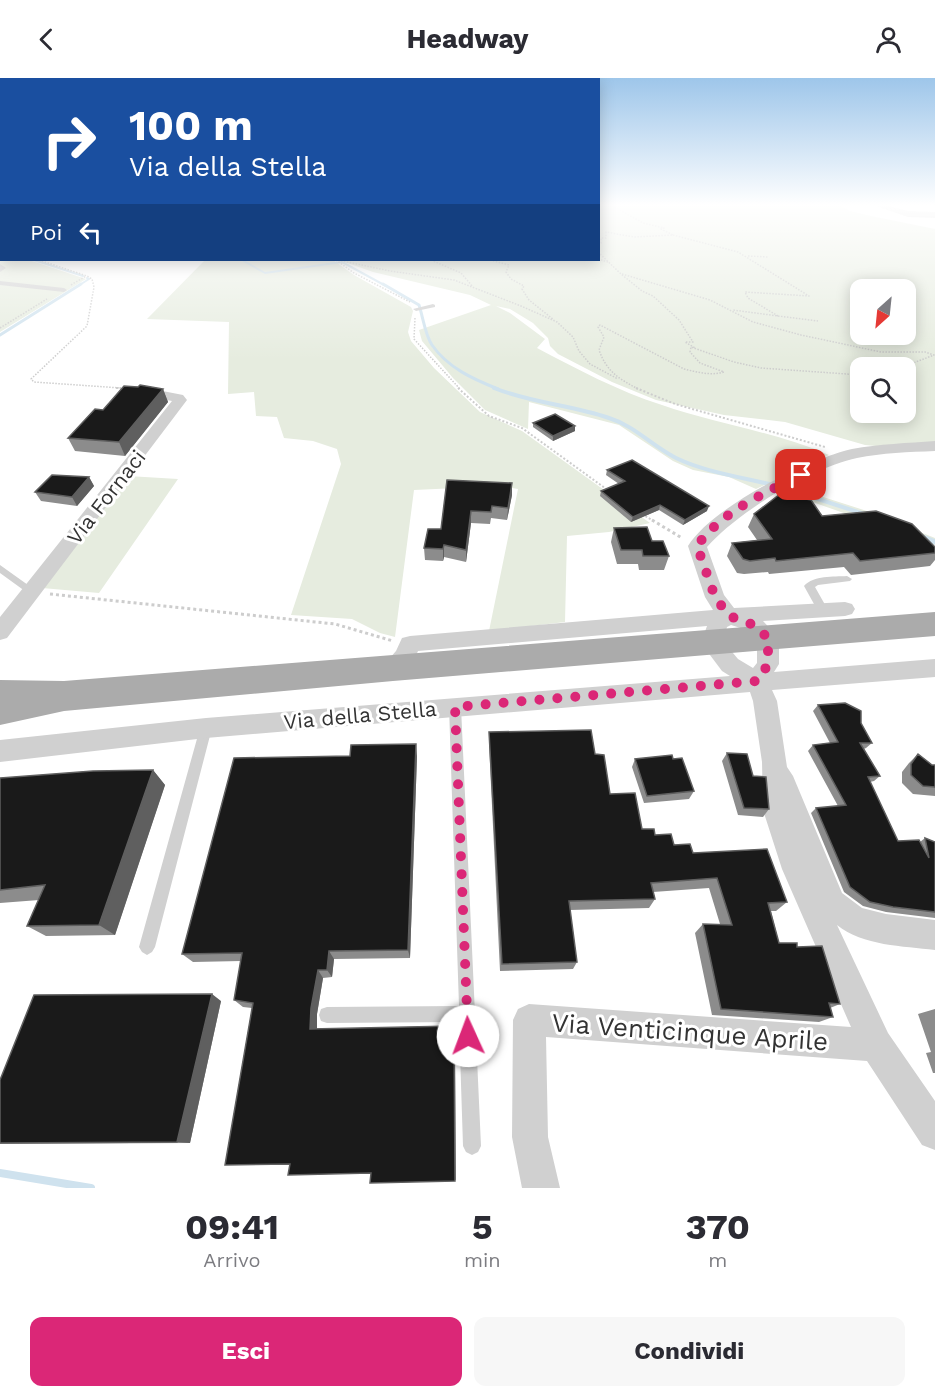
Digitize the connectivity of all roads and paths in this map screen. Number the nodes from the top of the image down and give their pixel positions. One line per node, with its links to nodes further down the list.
1 (603, 257): 10 (path)
2 (747, 257): 21 (path)
3 (764, 257): 4 (path)
4 (768, 257)
5 (600, 260): 10 (path)
6 (42, 261): 14 (path)
7 (342, 261): 16 (path); 19 (path)
8 (433, 261): 16 (path)
9 (494, 261): 23 (path)
10 (609, 262): 13 (path)
11 (0, 266): 12 (lane)
12 (0, 270)
13 (622, 274): 20 (path); 25 (path)
14 (87, 276): 17 (path); 29 (path)
15 (0, 283): 17 (lane)
16 (473, 287): 23 (path)
17 (64, 290): 24 (path)
18 (432, 306): 19 (lane)
19 (416, 309): 33 (path)
20 (730, 309): 21 (path); 26 (path)
21 (778, 316): 22 (path)
22 (818, 321)
23 (557, 322): 28 (path)
24 (0, 328)
25 (697, 349): 27 (path); 28 (path)
26 (916, 361)
27 (850, 374)
28 (625, 382): 32 (path)
29 (111, 388)
30 (133, 389): 38 (street, Via Fornaci)
31 (935, 446): 32 (street)
32 (842, 457): 35 (street)
33 (610, 491)
34 (639, 512): 35 (path)
35 (697, 546): 42 (street)
36 (0, 568): 38 (lane)
37 (846, 579): 40 (lane)
38 (32, 592): 43 (street, Via Fornaci); 45 (path)
39 (846, 609): 40 (street)
40 (824, 610): 42 (street)
41 (935, 624): 44 (main road)
42 (721, 629): 44 (main road); 45 (main road); 47 (street)
43 (0, 632)
44 (768, 638): 47 (street)
45 (392, 654): 49 (main road)
46 (935, 668): 47 (street, Via della Stella)
47 (758, 681): 50 (street, Via della Stella); 54 (street)
48 (0, 695): 49 (main road)
49 (64, 696): 51 (main road)
50 (455, 707): 52 (street, Via della Stella); 57 (lane)
51 (0, 710)
52 (206, 728): 53 (street, Via della Stella); 56 (lane)
53 (0, 751)
54 (774, 762): 55 (street); 59 (street)
55 (935, 935)
56 (147, 947)
57 (467, 1014): 58 (lane); 61 (lane)
58 (327, 1015)
59 (876, 1045): 60 (street); 62 (street, Via Venticinque Aprile)
60 (935, 1132)
61 (472, 1146)
62 (541, 1188)

